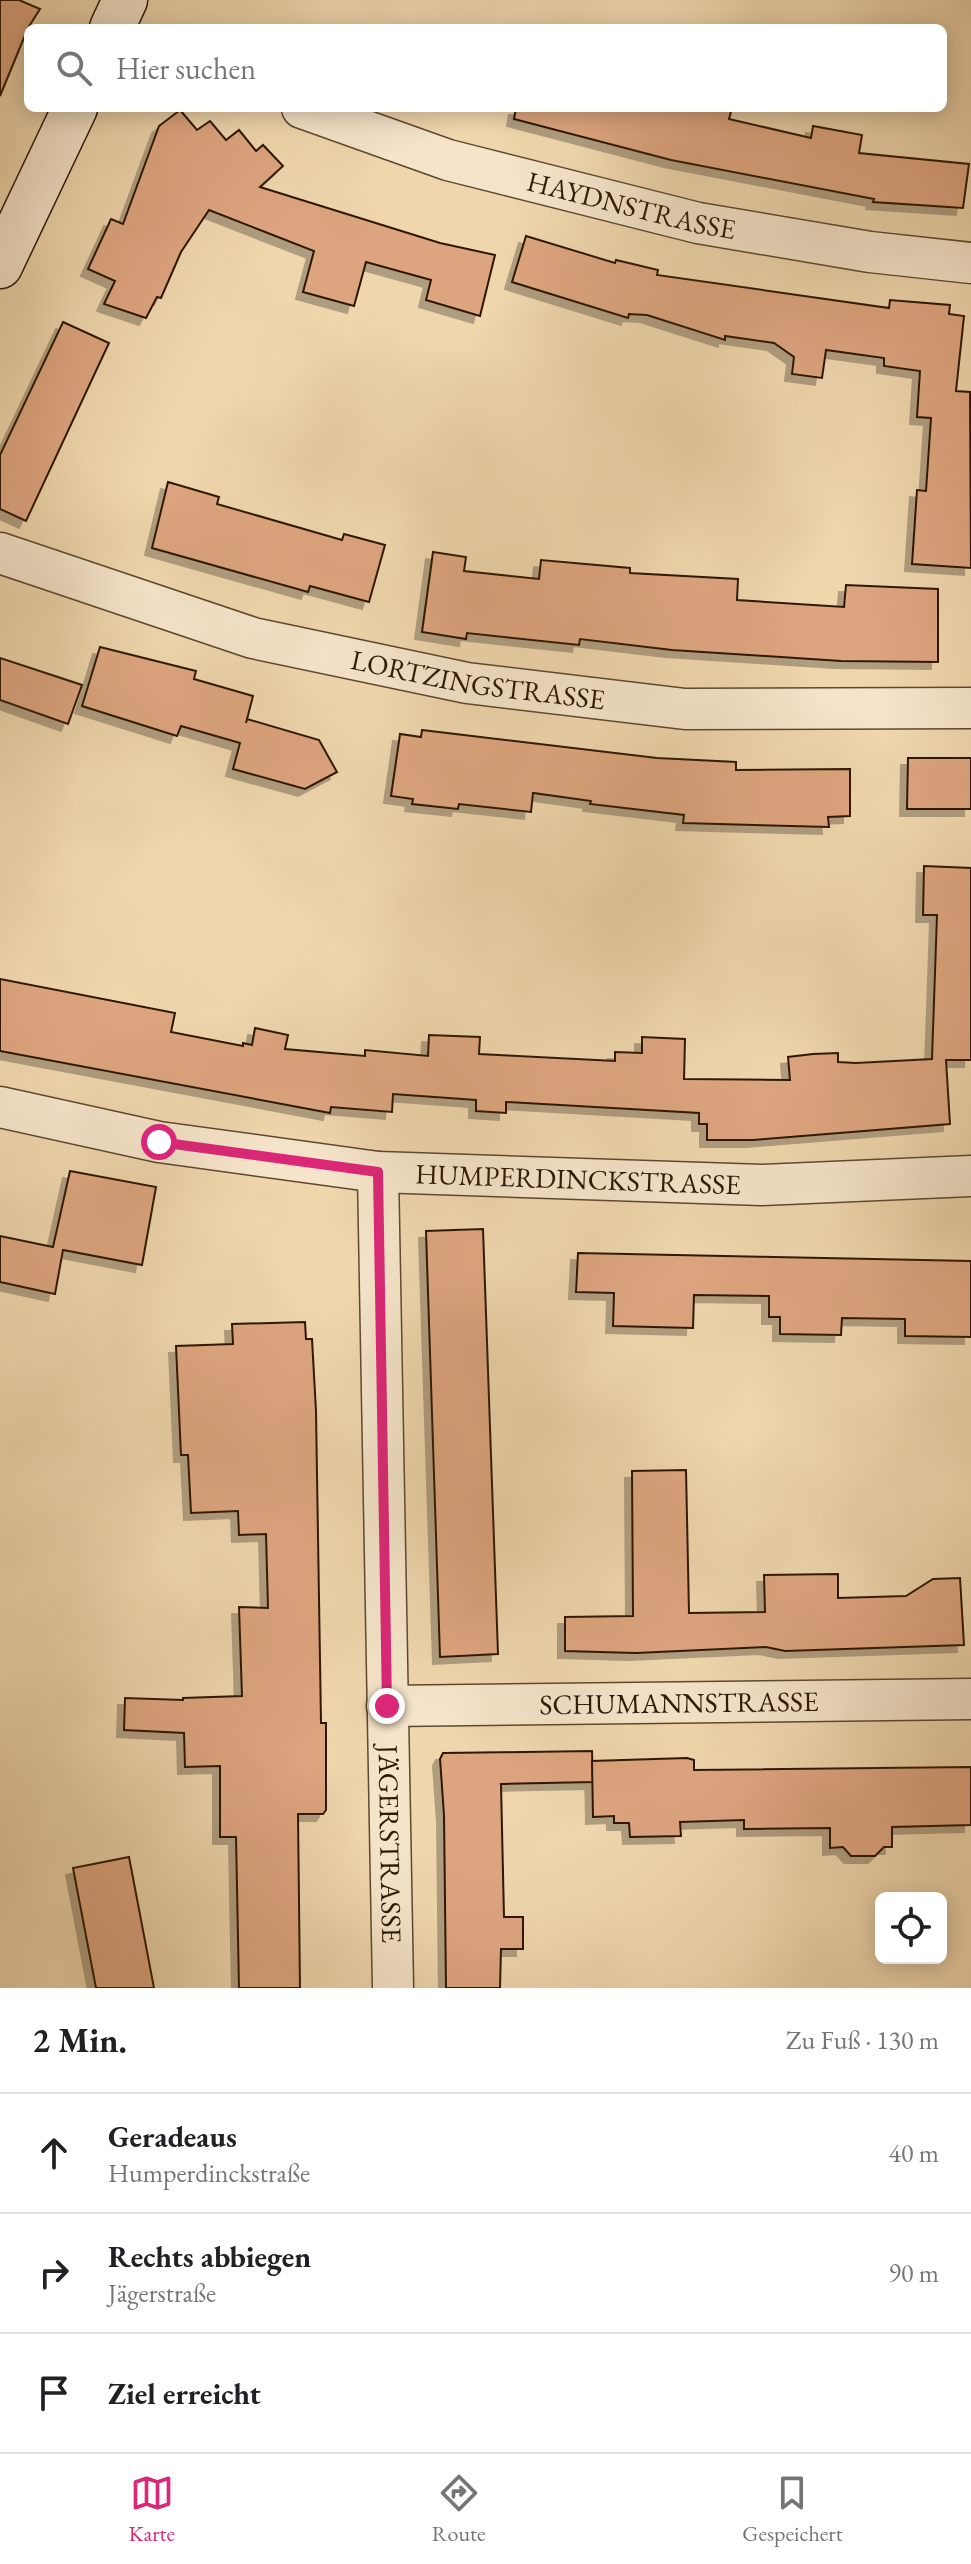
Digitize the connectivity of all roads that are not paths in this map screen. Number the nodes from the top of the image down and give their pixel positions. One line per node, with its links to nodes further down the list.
1 (125, 0): 2 (main road)
2 (114, 24)
3 (73, 112): 6 (main road)
4 (313, 112): 5 (street, HAYDNSTRASSE)
5 (971, 263)
6 (0, 266)
7 (0, 553): 8 (street, LORTZINGSTRASSE)
8 (971, 708)
9 (0, 1107): 10 (street, HUMPERDINCKSTRASSE)
10 (378, 1172): 11 (street, HUMPERDINCKSTRASSE); 13 (street, JÄGERSTRASSE)
11 (971, 1176)
12 (971, 1699): 13 (street, SCHUMANNSTRASSE)
13 (387, 1706): 14 (street, JÄGERSTRASSE)
14 (393, 1988)

